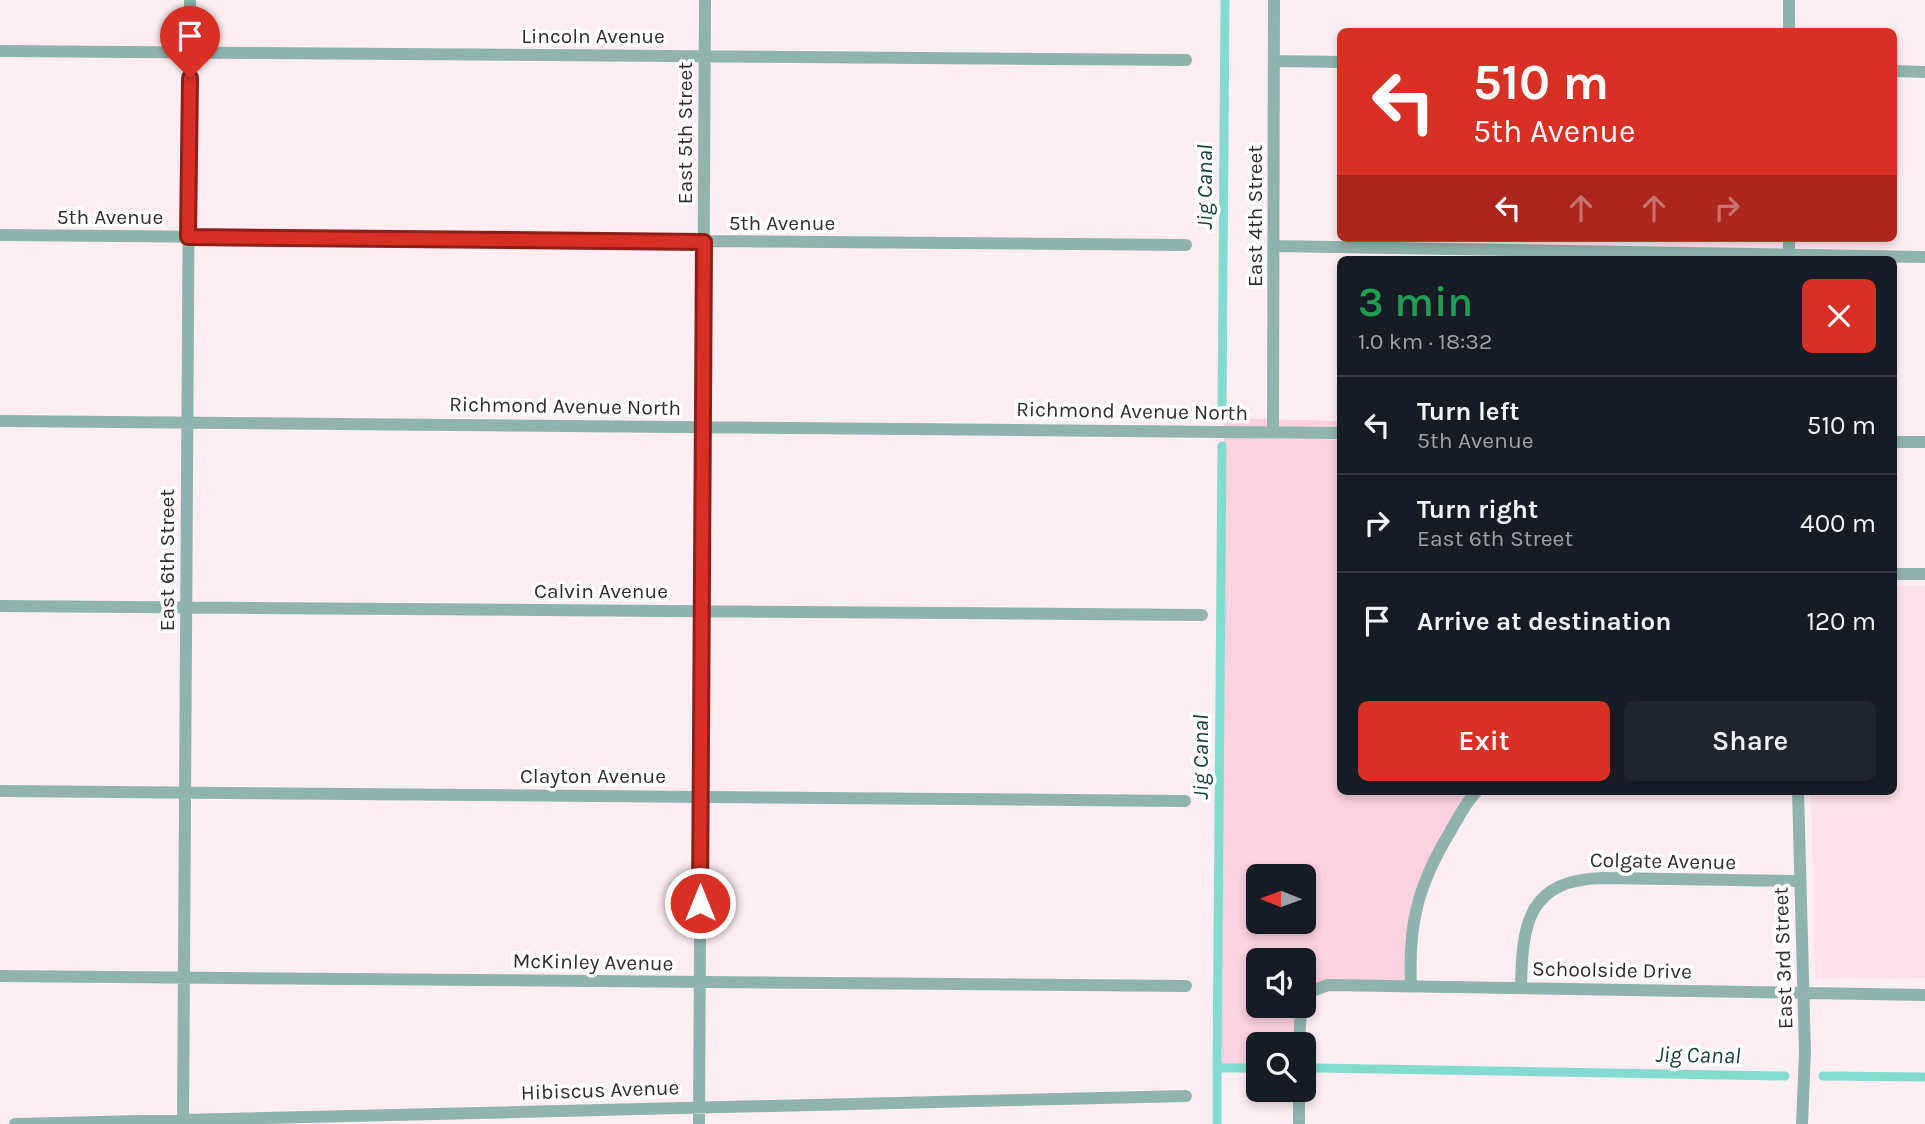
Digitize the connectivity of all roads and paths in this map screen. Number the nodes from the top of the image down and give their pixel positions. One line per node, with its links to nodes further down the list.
1 (190, 0): 7 (street, East 6th Street)
2 (705, 0): 8 (street, East 5th Street)
3 (1274, 0): 10 (street, East 4th Street)
4 (1789, 0): 5 (street)
5 (1789, 28)
6 (0, 51): 7 (street, Lincoln Avenue)
7 (190, 52): 8 (street, Lincoln Avenue); 15 (street, East 6th Street)
8 (705, 57): 9 (street, Lincoln Avenue); 16 (street, East 5th Street)
9 (1186, 60)
10 (1274, 61): 11 (street); 18 (street, East 4th Street)
11 (1337, 62)
12 (1897, 71): 13 (street)
13 (1925, 72)
14 (0, 235): 15 (street, 5th Avenue)
15 (188, 237): 16 (street, 5th Avenue); 23 (street, East 6th Street)
16 (704, 242): 17 (street, 5th Avenue); 24 (street, East 5th Street)
17 (1186, 246)
18 (1274, 246): 19 (street); 25 (street, East 4th Street)
19 (1742, 256)
20 (1897, 257): 21 (street)
21 (1925, 257)
22 (0, 421): 23 (street, Richmond Avenue North)
23 (187, 422): 24 (street, Richmond Avenue North); 32 (street, East 6th Street)
24 (703, 427): 25 (street, Richmond Avenue North); 33 (street, East 5th Street)
25 (1273, 432): 26 (street, Richmond Avenue North)
26 (1337, 433)
27 (1897, 442): 28 (street)
28 (1925, 442)
29 (1897, 574): 30 (street)
30 (1925, 574)
31 (0, 606): 32 (street, Calvin Avenue)
32 (186, 607): 33 (street, Calvin Avenue); 36 (street, East 6th Street)
33 (701, 611): 34 (street, Calvin Avenue); 39 (street, East 5th Street)
34 (1202, 615)
35 (0, 791): 36 (street, Clayton Avenue)
36 (185, 792): 39 (street, Clayton Avenue); 43 (street, East 6th Street)
37 (1474, 795): 46 (street)
38 (1798, 795): 41 (street, East 3rd Street)
39 (700, 797): 40 (street, Clayton Avenue); 44 (street, East 5th Street)
40 (1185, 801)
41 (1800, 881): 47 (street, Colgate Avenue); 49 (street, East 3rd Street)
42 (0, 976): 43 (street, McKinley Avenue)
43 (184, 977): 44 (street, McKinley Avenue); 54 (street, East 6th Street)
44 (699, 982): 45 (street, McKinley Avenue); 53 (street, East 5th Street)
45 (1186, 986)
46 (1411, 986): 47 (street, Schoolside Drive); 48 (street, Schoolside Drive)
47 (1521, 988): 49 (street, Schoolside Drive)
48 (1316, 989)
49 (1803, 992): 50 (street, Schoolside Drive); 58 (street, East 3rd Street)
50 (1925, 995)
51 (1186, 1096): 53 (street, Hibiscus Avenue)
52 (1299, 1102): 57 (street)
53 (699, 1106): 54 (street, Hibiscus Avenue); 56 (street, East 5th Street)
54 (183, 1122): 55 (street, Hibiscus Avenue)
55 (15, 1124)
56 (699, 1124)
57 (1299, 1124)
58 (1802, 1124)

